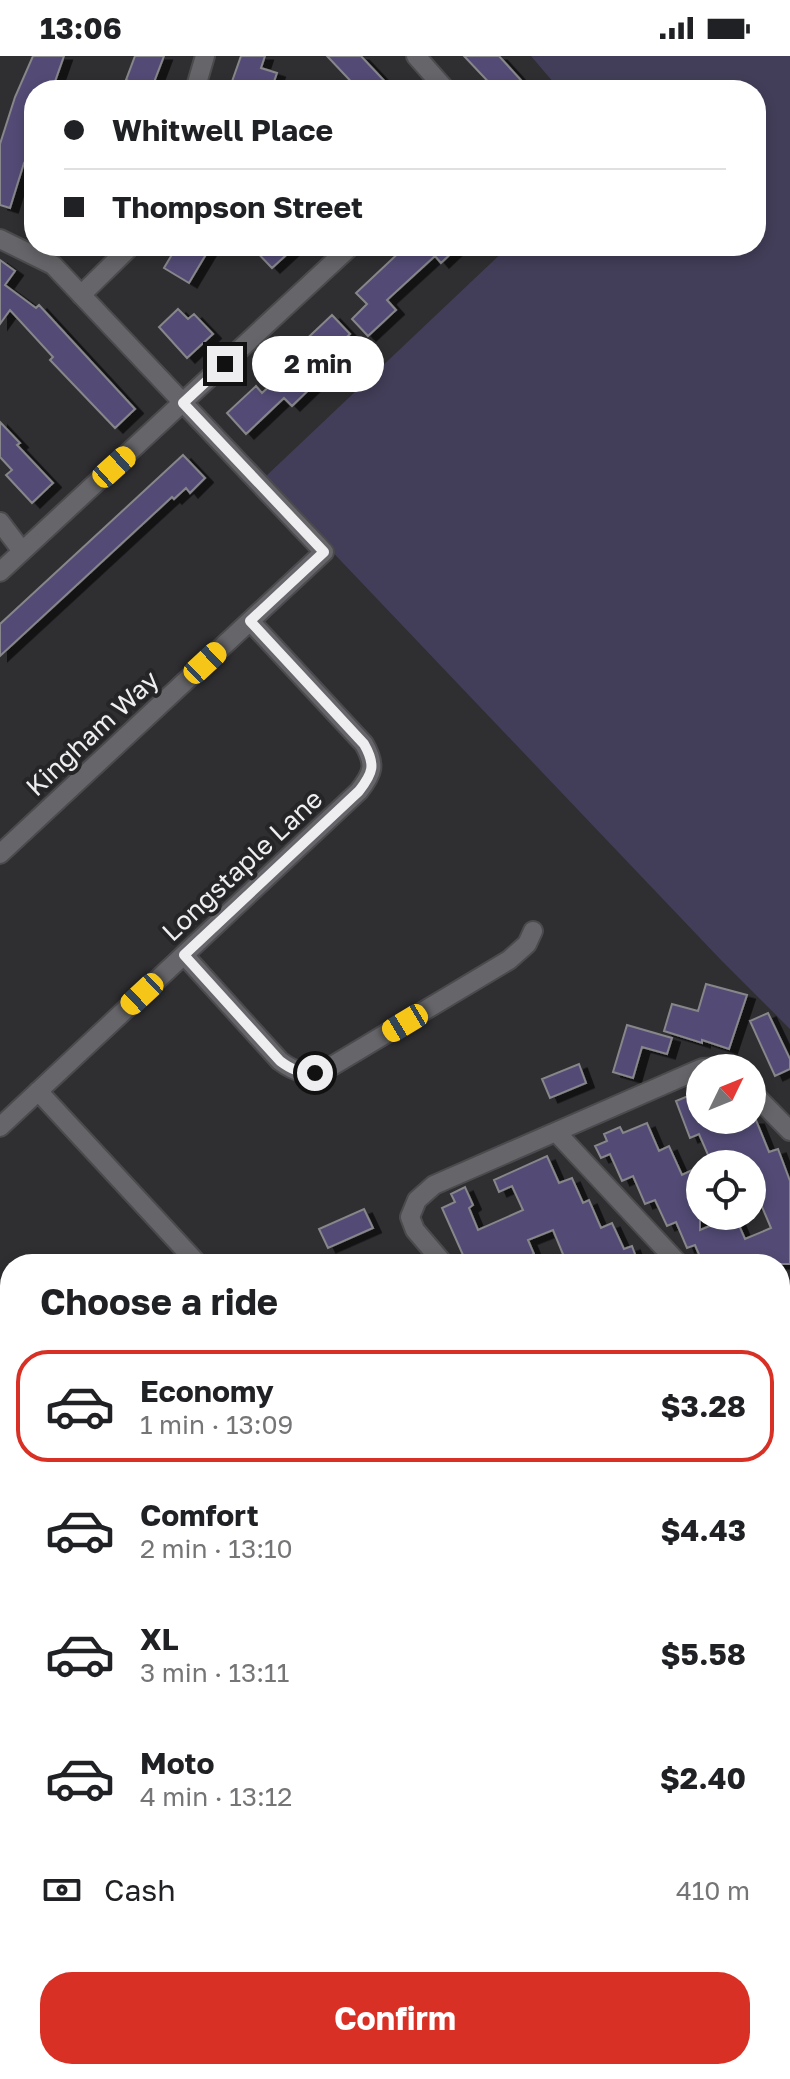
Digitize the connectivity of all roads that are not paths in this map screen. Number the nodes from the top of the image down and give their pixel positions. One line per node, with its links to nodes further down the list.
1 (205, 56): 3 (street)
2 (416, 56): 4 (street)
3 (198, 80)
4 (437, 80)
5 (0, 239): 6 (street)
6 (24, 251)
7 (35, 256): 10 (street)
8 (121, 256): 10 (street)
9 (340, 256): 11 (street)
10 (81, 295): 11 (street)
11 (183, 403): 13 (street); 15 (street, Kingham Way)
12 (0, 522): 13 (street)
13 (22, 551): 14 (street)
14 (0, 572)
15 (250, 621): 16 (street, Kingham Way); 18 (street, Longstaple Lane)
16 (0, 854)
17 (533, 931): 18 (street)
18 (184, 955): 20 (street, Longstaple Lane)
19 (686, 1076): 24 (street)
20 (38, 1091): 22 (street, Longstaple Lane); 25 (street)
21 (766, 1106): 23 (street)
22 (0, 1127)
23 (790, 1131)
24 (557, 1133): 26 (street); 27 (street)
25 (189, 1254)
26 (435, 1254)
27 (670, 1254)

